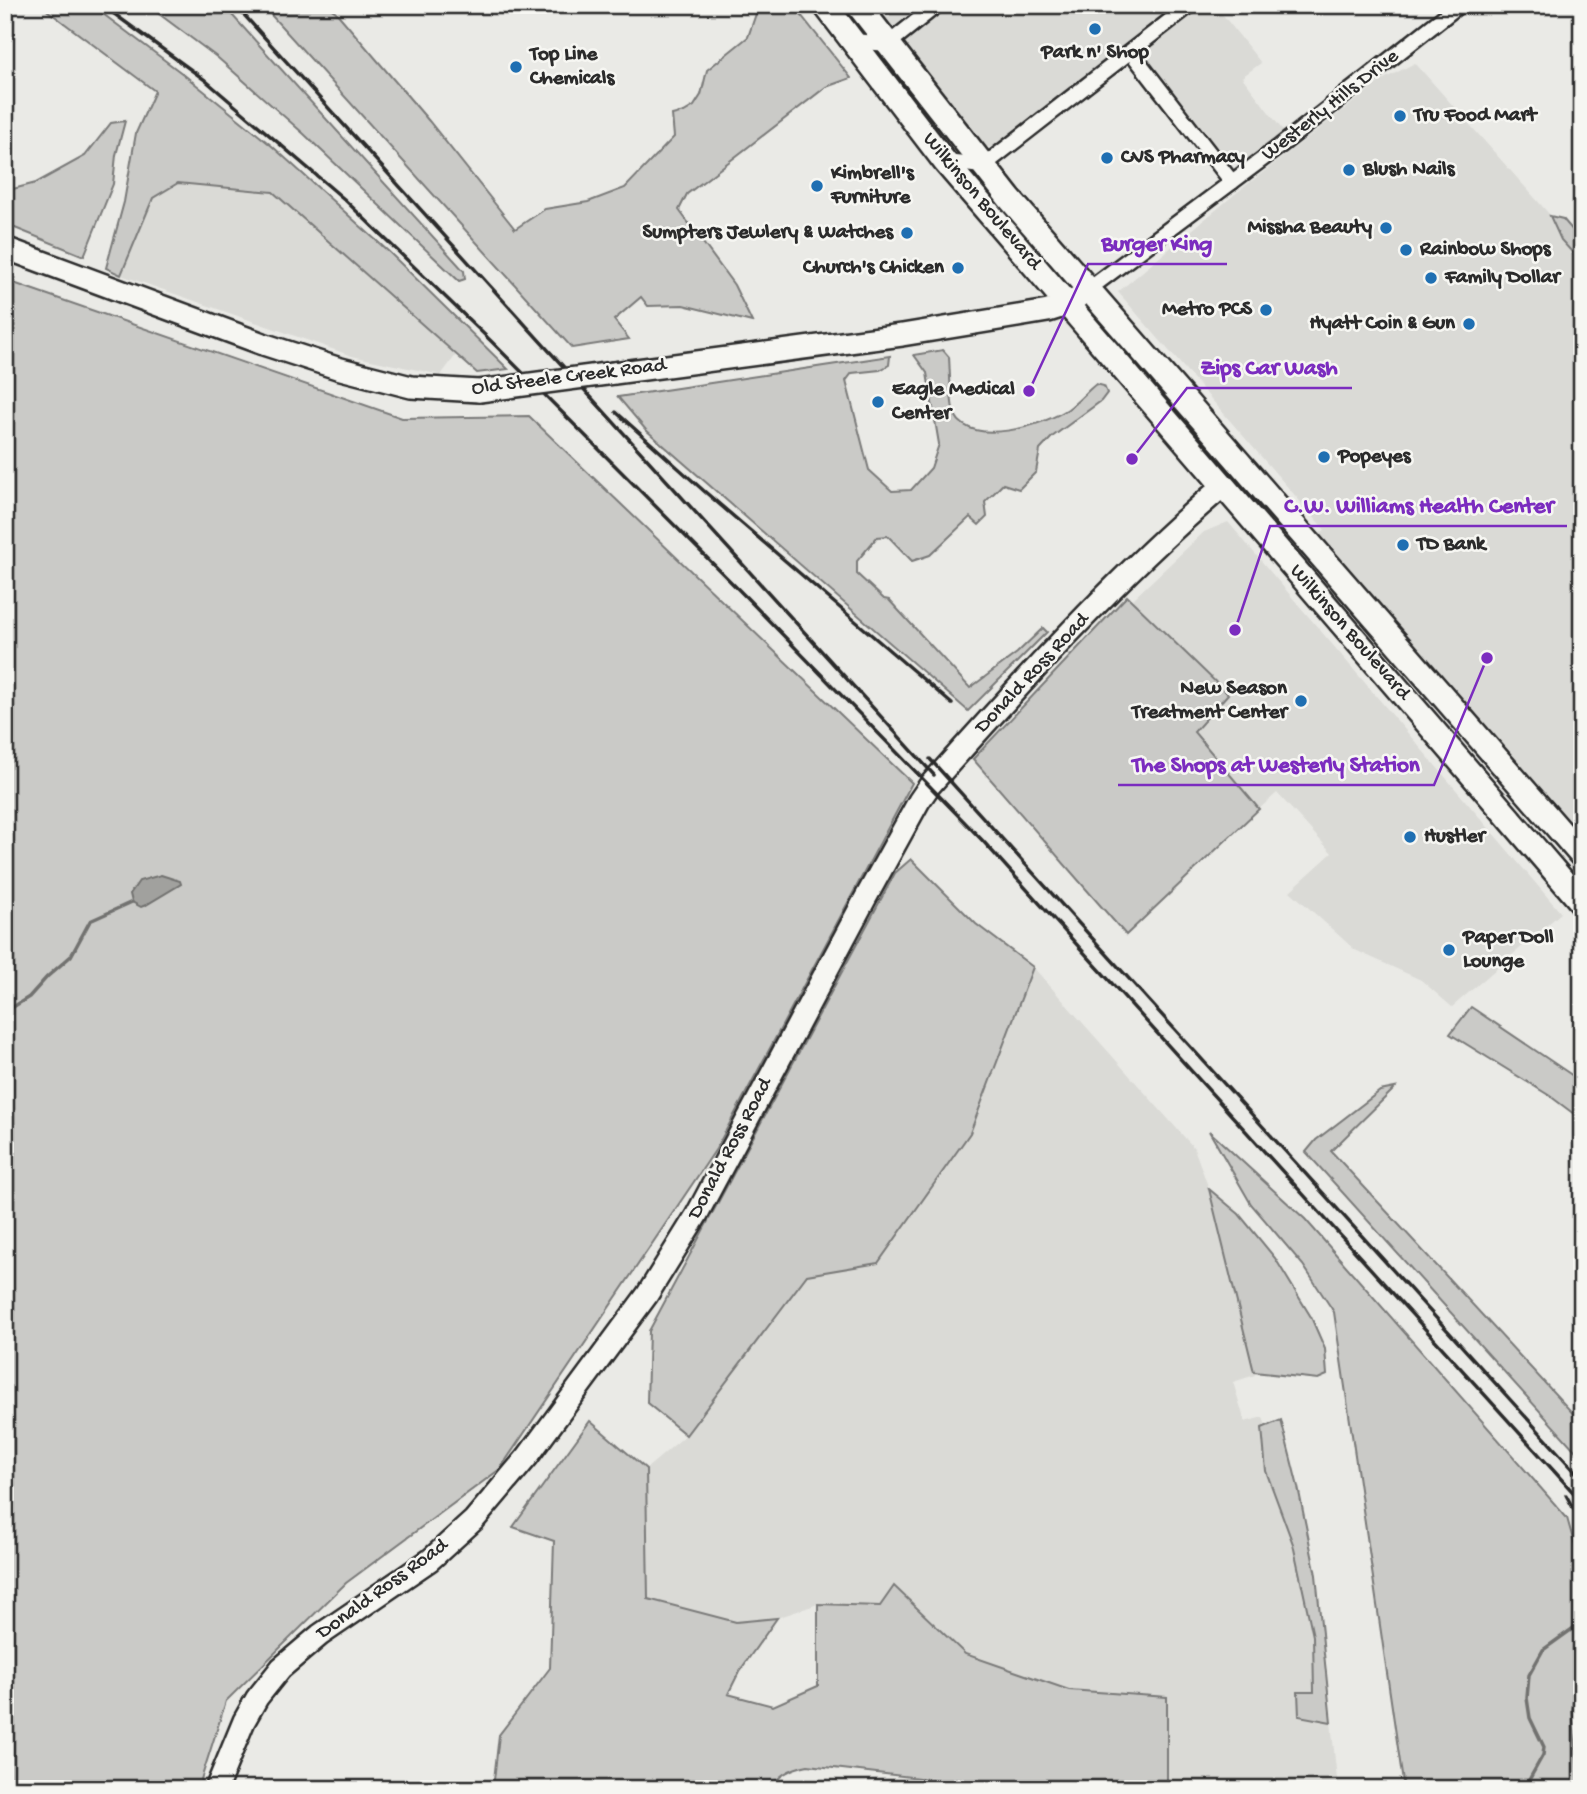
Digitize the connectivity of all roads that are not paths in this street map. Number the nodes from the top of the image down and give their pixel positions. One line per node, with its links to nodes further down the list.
1 (825, 5): 6 (main road, Wilkinson Boulevard)
2 (858, 5): 7 (main road, Wilkinson Boulevard)
3 (937, 5): 7 (street)
4 (1190, 5): 8 (street)
5 (1459, 5): 11 (street, Westerly Hills Drive)
6 (853, 41): 7 (street); 9 (main road, Wilkinson Boulevard)
7 (888, 44): 10 (main road, Wilkinson Boulevard)
8 (1131, 52): 10 (street); 11 (street)
9 (945, 162): 10 (street); 14 (main road, Wilkinson Boulevard)
10 (983, 166): 13 (main road, Wilkinson Boulevard)
11 (1232, 182): 13 (street, Westerly Hills Drive)
12 (5, 248): 14 (street, Old Steele Creek Road, bridge)
13 (1089, 289): 14 (street, Westerly Hills Drive); 16 (main road, Wilkinson Boulevard)
14 (1067, 305): 15 (main road, Wilkinson Boulevard)
15 (1223, 486): 16 (main road); 17 (main road, Wilkinson Boulevard); 21 (street, Donald Ross Road)
16 (1333, 568): 18 (main road, Wilkinson Boulevard)
17 (1376, 664): 18 (main road); 20 (main road, Wilkinson Boulevard)
18 (1519, 782): 19 (main road, Wilkinson Boulevard)
19 (1582, 856)
20 (1582, 903)
21 (216, 1789)

